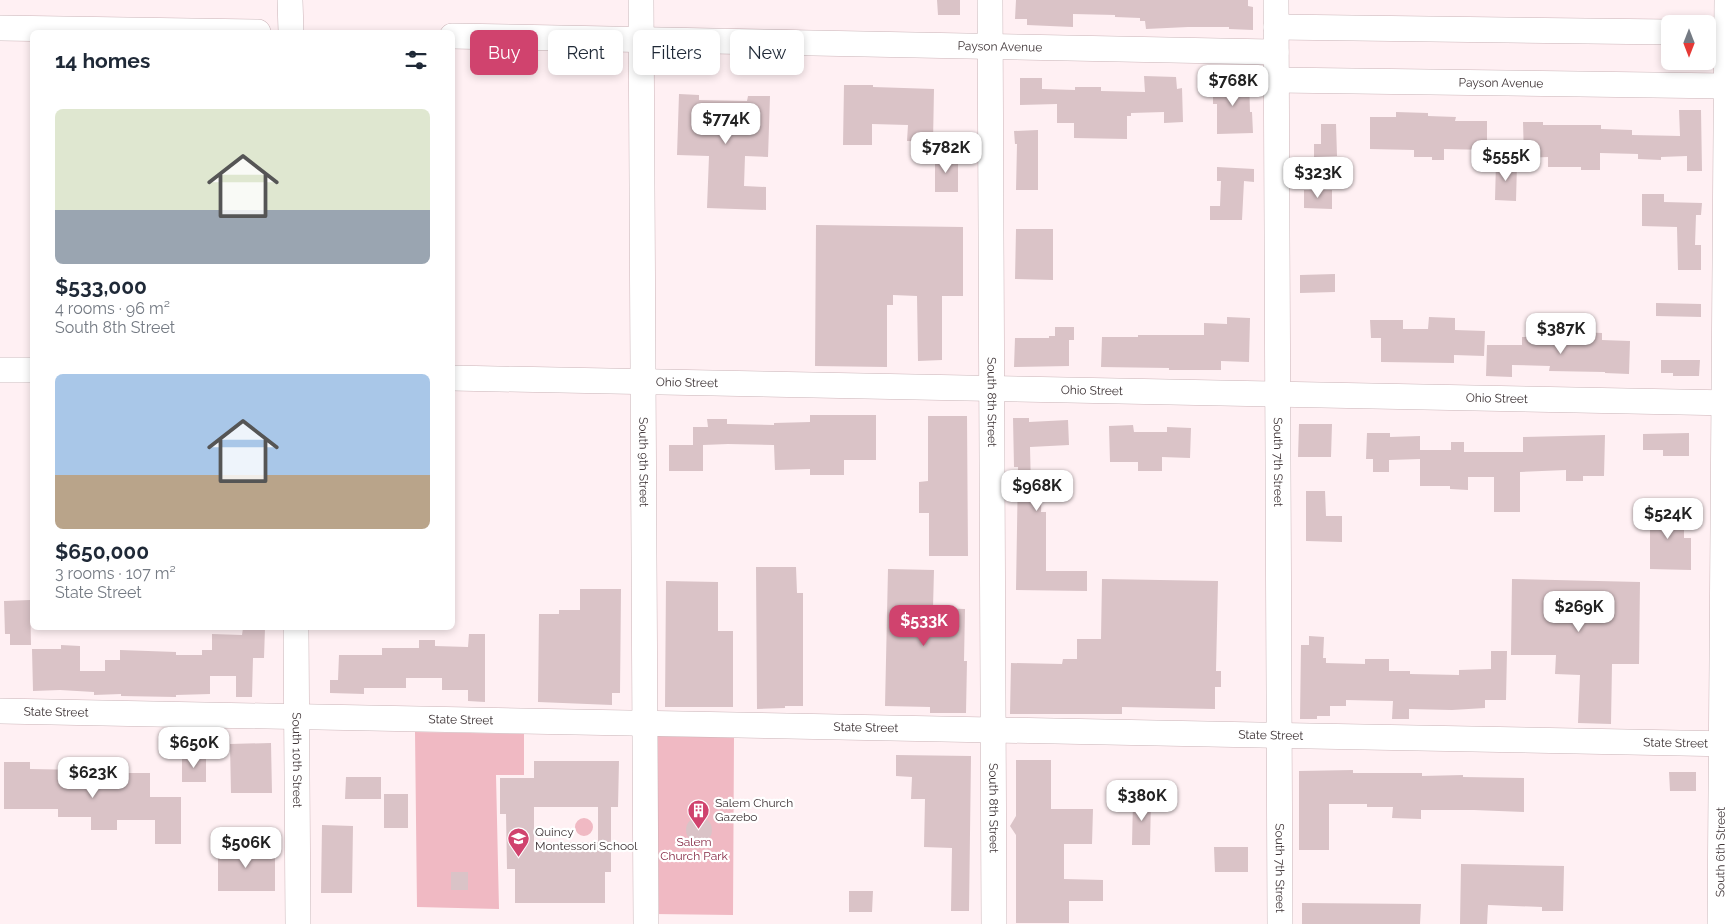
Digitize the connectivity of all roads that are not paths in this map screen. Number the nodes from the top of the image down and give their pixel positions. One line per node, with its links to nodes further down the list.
1 (290, 0): 9 (street)
2 (641, 0): 10 (street, South 9th Street)
3 (990, 0): 16 (street, South 8th Street)
4 (1276, 0): 6 (street, South 7th Street)
5 (1727, 0): 12 (street, South 6th Street)
6 (1276, 27): 11 (street); 17 (street, South 7th Street)
7 (0, 28): 8 (street)
8 (129, 30)
9 (291, 30)
10 (641, 30)
11 (1661, 32)
12 (1717, 32): 18 (street, South 6th Street)
13 (455, 36): 14 (street, Payson Avenue)
14 (633, 40)
15 (720, 42): 16 (street, Payson Avenue)
16 (990, 47): 17 (street, Payson Avenue); 26 (street, South 8th Street)
17 (1276, 52): 20 (street, South 7th Street)
18 (1729, 59): 21 (street, South 6th Street)
19 (641, 75): 25 (street, South 9th Street)
20 (1276, 80): 21 (street, Payson Avenue); 27 (street, South 7th Street)
21 (1726, 86): 28 (street, South 6th Street)
22 (0, 370): 23 (street)
23 (30, 370)
24 (455, 378): 25 (street, Ohio Street)
25 (643, 382): 26 (street, Ohio Street); 32 (street, South 9th Street)
26 (992, 389): 27 (street, Ohio Street); 33 (street, South 8th Street)
27 (1277, 394): 28 (street, Ohio Street); 34 (street, South 7th Street)
28 (1728, 403): 35 (street, South 6th Street)
29 (296, 630): 31 (street, South 10th Street)
30 (0, 711): 31 (street, State Street)
31 (296, 717): 32 (street, State Street); 36 (street, South 10th Street)
32 (645, 724): 33 (street, State Street); 37 (street, South 9th Street)
33 (994, 730): 34 (street, State Street); 38 (street, South 8th Street)
34 (1279, 736): 35 (street, State Street); 39 (street, South 7th Street)
35 (1727, 744): 40 (street, South 6th Street)
36 (298, 924)
37 (646, 924)
38 (994, 924)
39 (1280, 924)
40 (1720, 924)

